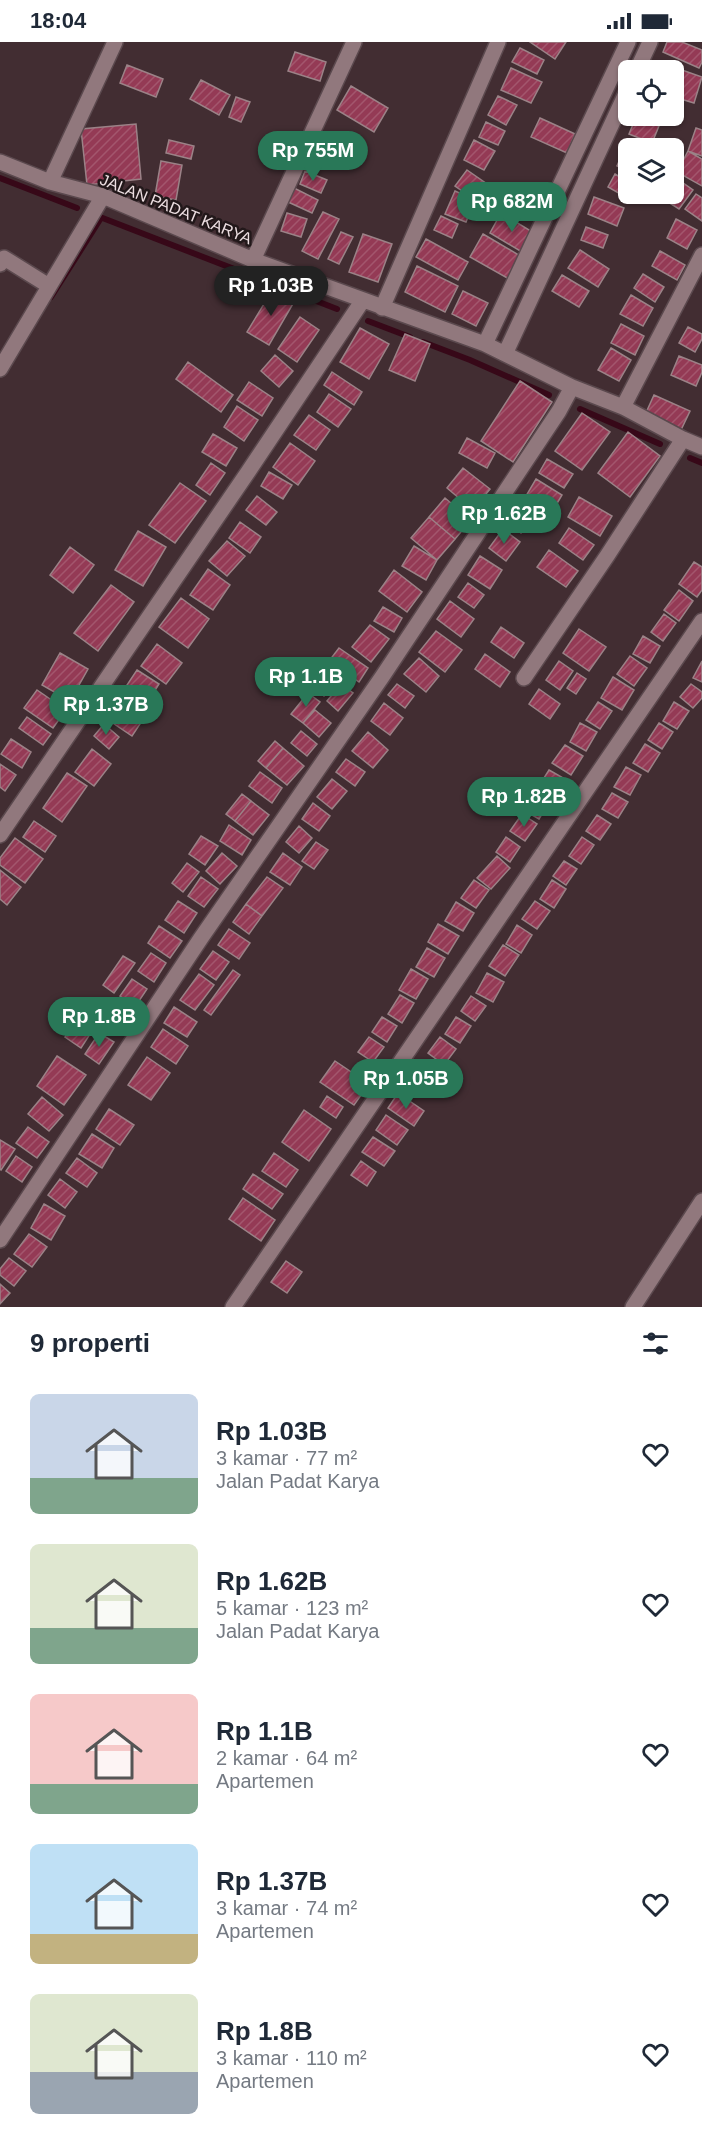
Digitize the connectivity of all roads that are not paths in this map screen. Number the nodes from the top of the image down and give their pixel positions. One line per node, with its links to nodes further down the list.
1 (115, 42): 9 (street)
2 (354, 42): 12 (street)
3 (498, 42): 16 (street)
4 (628, 42): 17 (street)
5 (650, 42): 6 (street)
6 (642, 60)
7 (618, 111): 18 (street)
8 (0, 162): 9 (street, JALAN PADAT KARYA)
9 (50, 182): 10 (street, JALAN PADAT KARYA)
10 (103, 196): 12 (street, JALAN PADAT KARYA); 14 (street)
11 (702, 255): 21 (street)
12 (253, 260): 15 (street, JALAN PADAT KARYA)
13 (0, 264): 14 (street)
14 (49, 286): 19 (street)
15 (363, 300): 16 (street, JALAN PADAT KARYA); 26 (street)
16 (382, 308): 17 (street, JALAN PADAT KARYA)
17 (485, 344): 18 (street, JALAN PADAT KARYA)
18 (505, 354): 20 (street, JALAN PADAT KARYA)
19 (0, 369)
20 (572, 387): 21 (street, JALAN PADAT KARYA); 28 (street)
21 (623, 407): 22 (street, JALAN PADAT KARYA)
22 (683, 439): 23 (street, JALAN PADAT KARYA); 25 (street)
23 (702, 447)
24 (702, 621): 29 (street)
25 (524, 678)
26 (0, 835)
27 (702, 1201): 30 (street)
28 (0, 1240)
29 (233, 1307)
30 (633, 1307)

